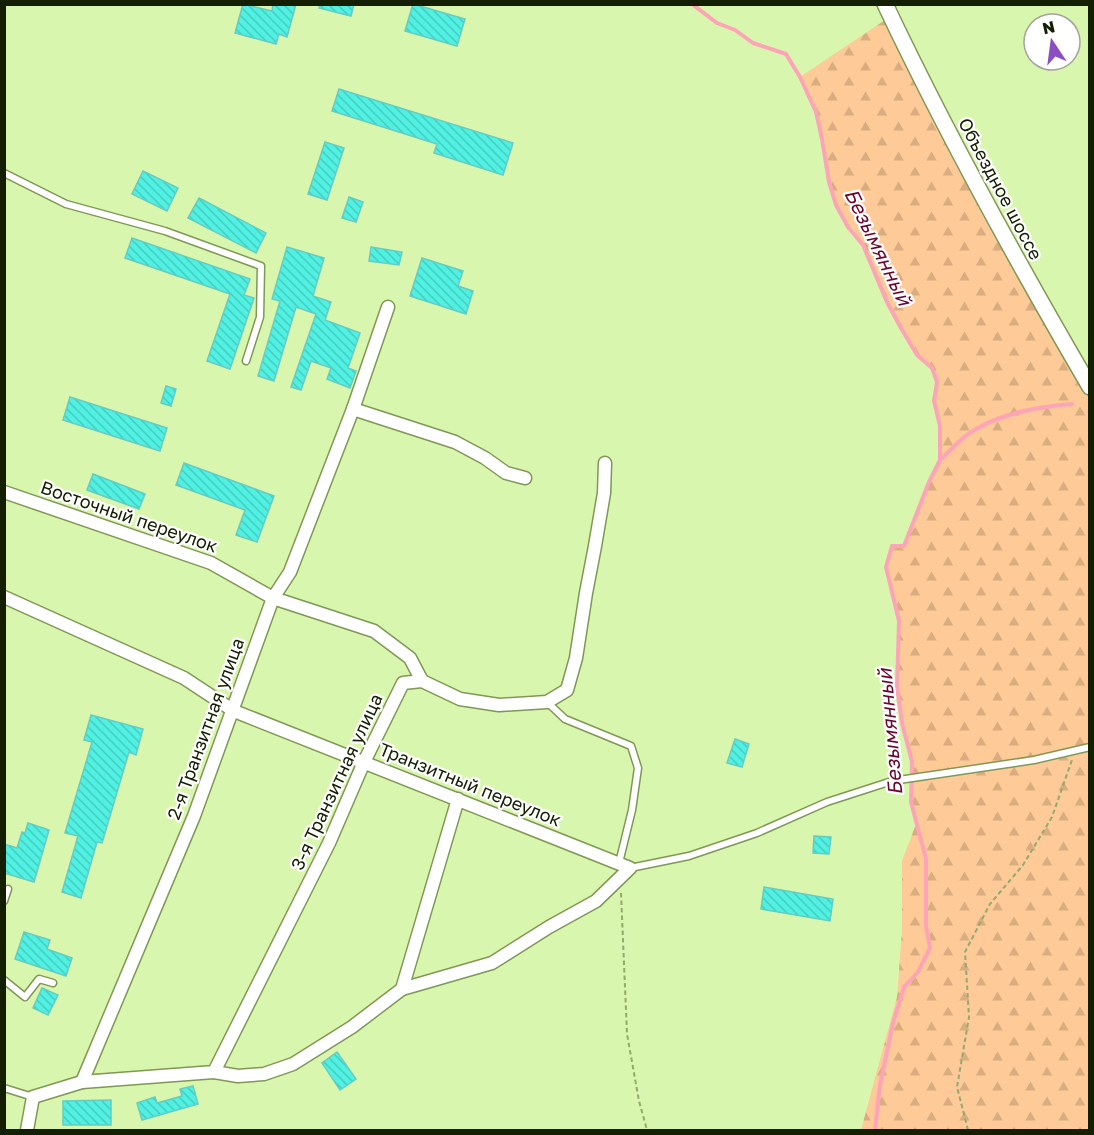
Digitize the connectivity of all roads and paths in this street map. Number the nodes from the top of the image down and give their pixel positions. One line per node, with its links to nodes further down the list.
1 (890, 8): 5 (street, Объездное шоссе)
2 (4, 173): 4 (lane)
3 (388, 307): 6 (street, 2-я Транзитная улица)
4 (246, 362)
5 (1089, 387)
6 (353, 409): 8 (street); 11 (street, 2-я Транзитная улица)
7 (605, 463): 13 (street)
8 (525, 478)
9 (4, 492): 11 (street, Восточный переулок)
10 (4, 597): 14 (street, Транзитный переулок)
11 (273, 598): 12 (street, Восточный переулок); 14 (street, 2-я Транзитная улица)
12 (422, 681): 13 (street); 17 (street, 3-я Транзитная улица)
13 (547, 702): 19 (lane)
14 (234, 711): 17 (street, Транзитный переулок); 27 (street, 2-я Транзитная улица)
15 (1089, 747): 16 (lane)
16 (1075, 750): 19 (lane); 32 (path)
17 (364, 762): 18 (street, Транзитный переулок); 26 (street, 3-я Транзитная улица)
18 (458, 800): 19 (street, Транзитный переулок); 25 (street)
19 (625, 865): 20 (street)
20 (620, 878): 25 (street); 31 (path)
21 (8, 889): 22 (lane)
22 (4, 901)
23 (4, 980): 24 (lane)
24 (53, 983)
25 (402, 989): 26 (street)
26 (214, 1072): 27 (street)
27 (82, 1082): 29 (street)
28 (4, 1088): 29 (lane)
29 (33, 1097): 30 (street)
30 (27, 1131)
31 (647, 1131)
32 (968, 1131)

